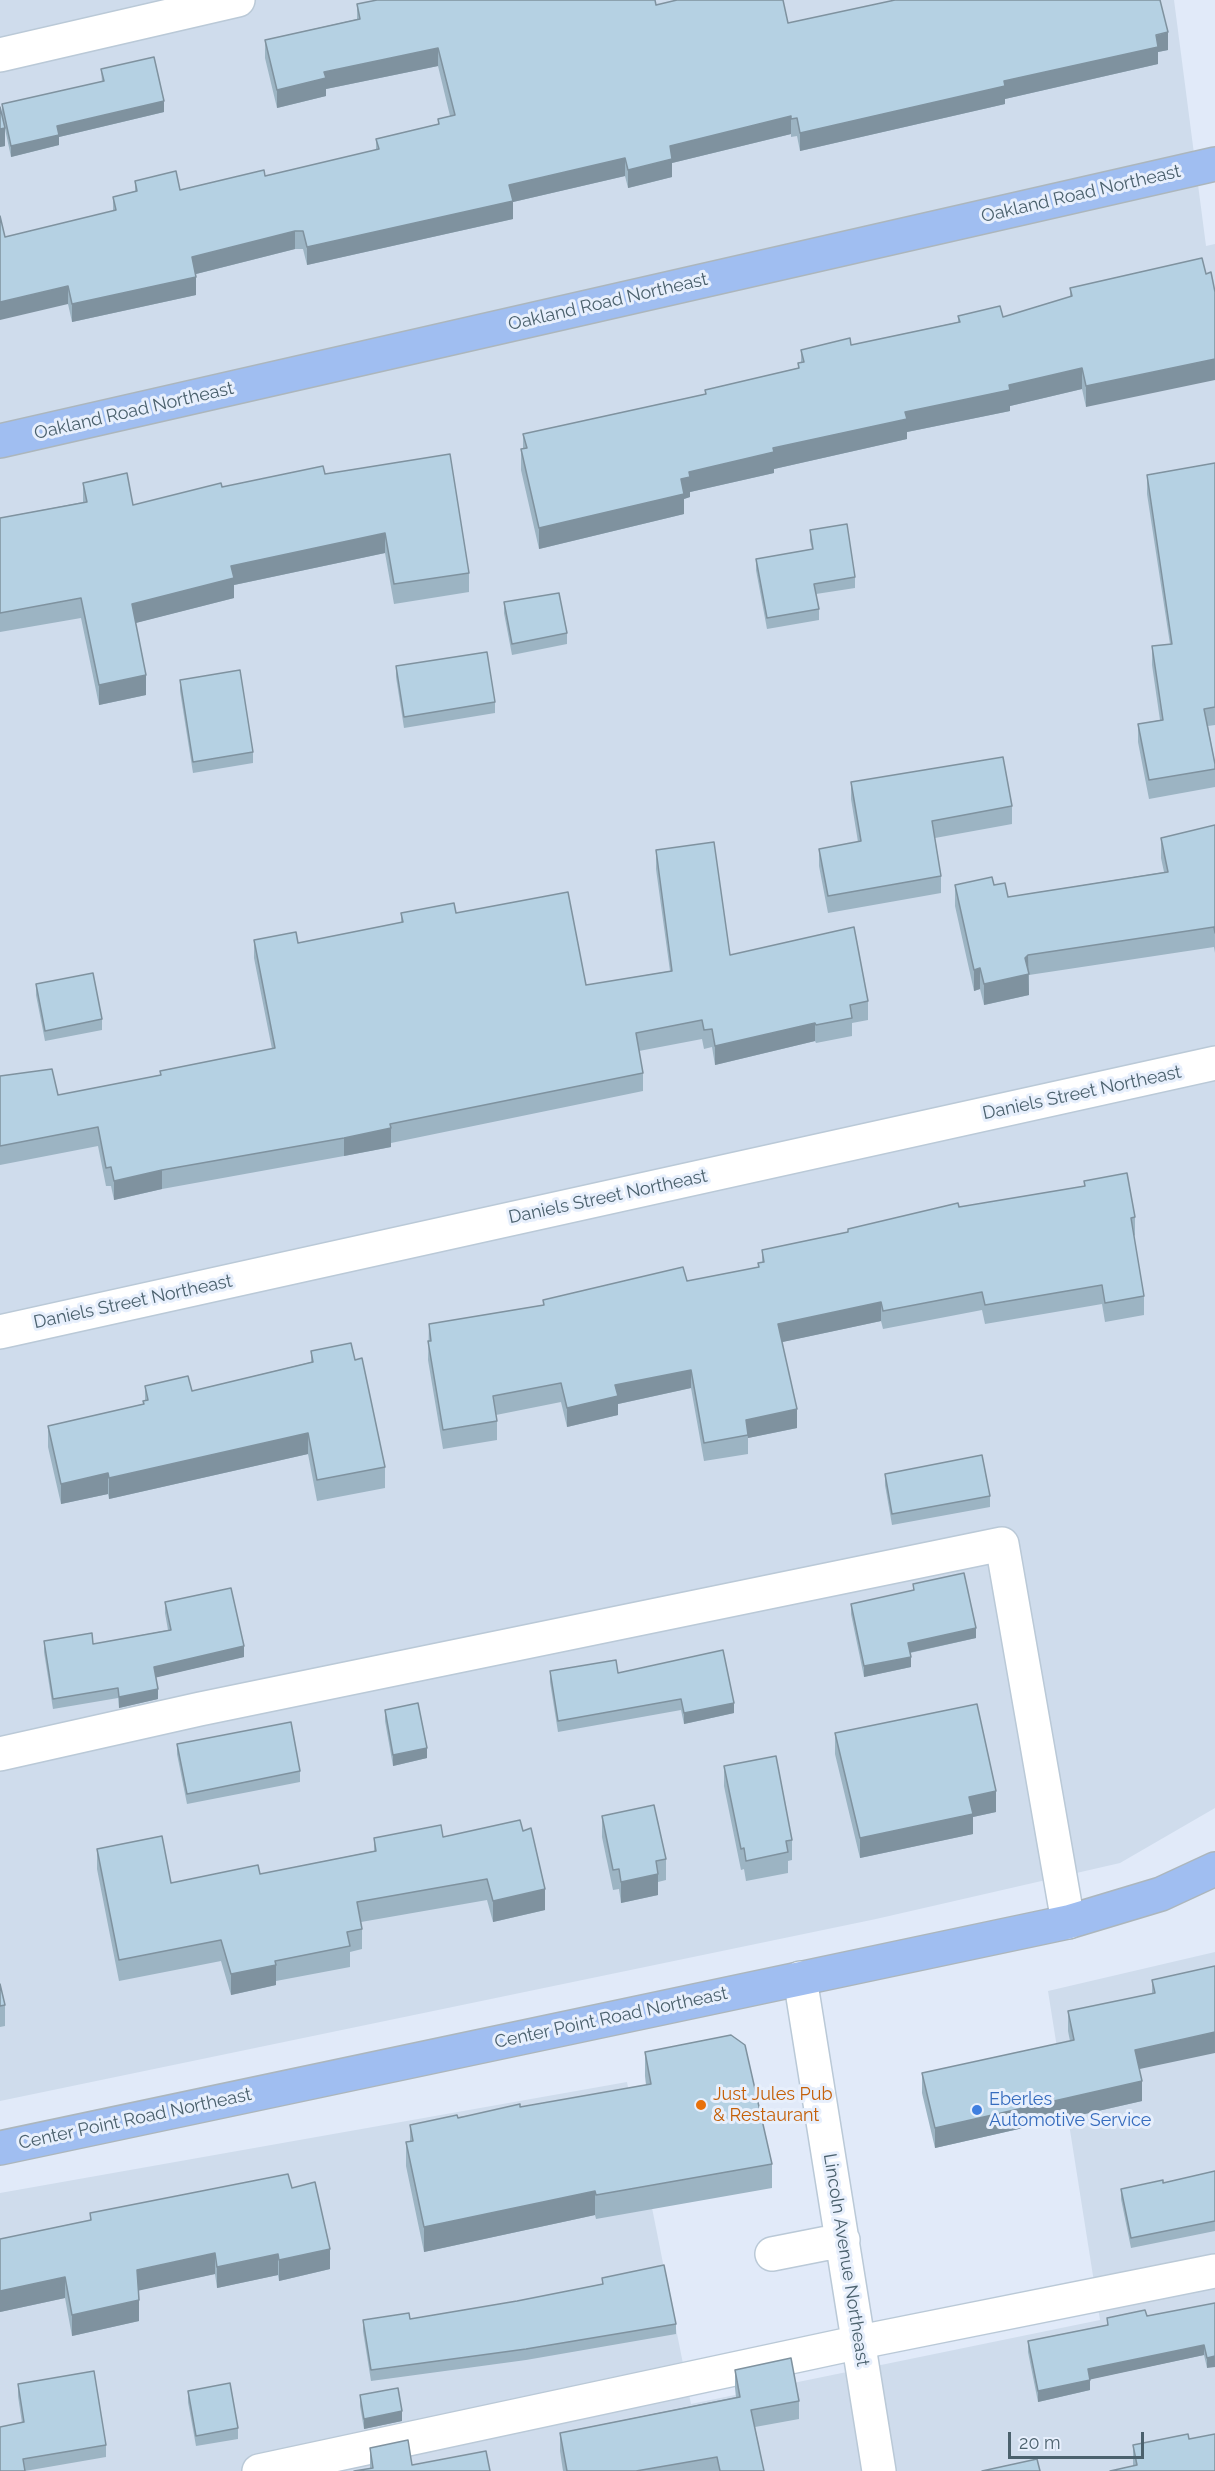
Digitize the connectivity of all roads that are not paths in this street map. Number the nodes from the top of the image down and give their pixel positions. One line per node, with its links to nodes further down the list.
1 (238, 0): 2 (street)
2 (0, 55)
3 (1215, 164): 4 (main road, Oakland Road Northeast)
4 (0, 441)
5 (1215, 1063): 6 (street, Daniels Street Northeast)
6 (0, 1332)
7 (0, 1754): 9 (street)
8 (1215, 1869): 9 (main road, Center Point Road Northeast)
9 (1068, 1922): 10 (main road, Center Point Road Northeast)
10 (800, 1978): 11 (main road, Center Point Road Northeast); 12 (street, Lincoln Avenue Northeast)
11 (0, 2148)
12 (843, 2240): 13 (street); 15 (street, Lincoln Avenue Northeast)
13 (771, 2254)
14 (1215, 2271): 15 (street)
15 (860, 2342): 16 (street); 17 (street, Lincoln Avenue Northeast)
16 (259, 2471)
17 (879, 2471)

